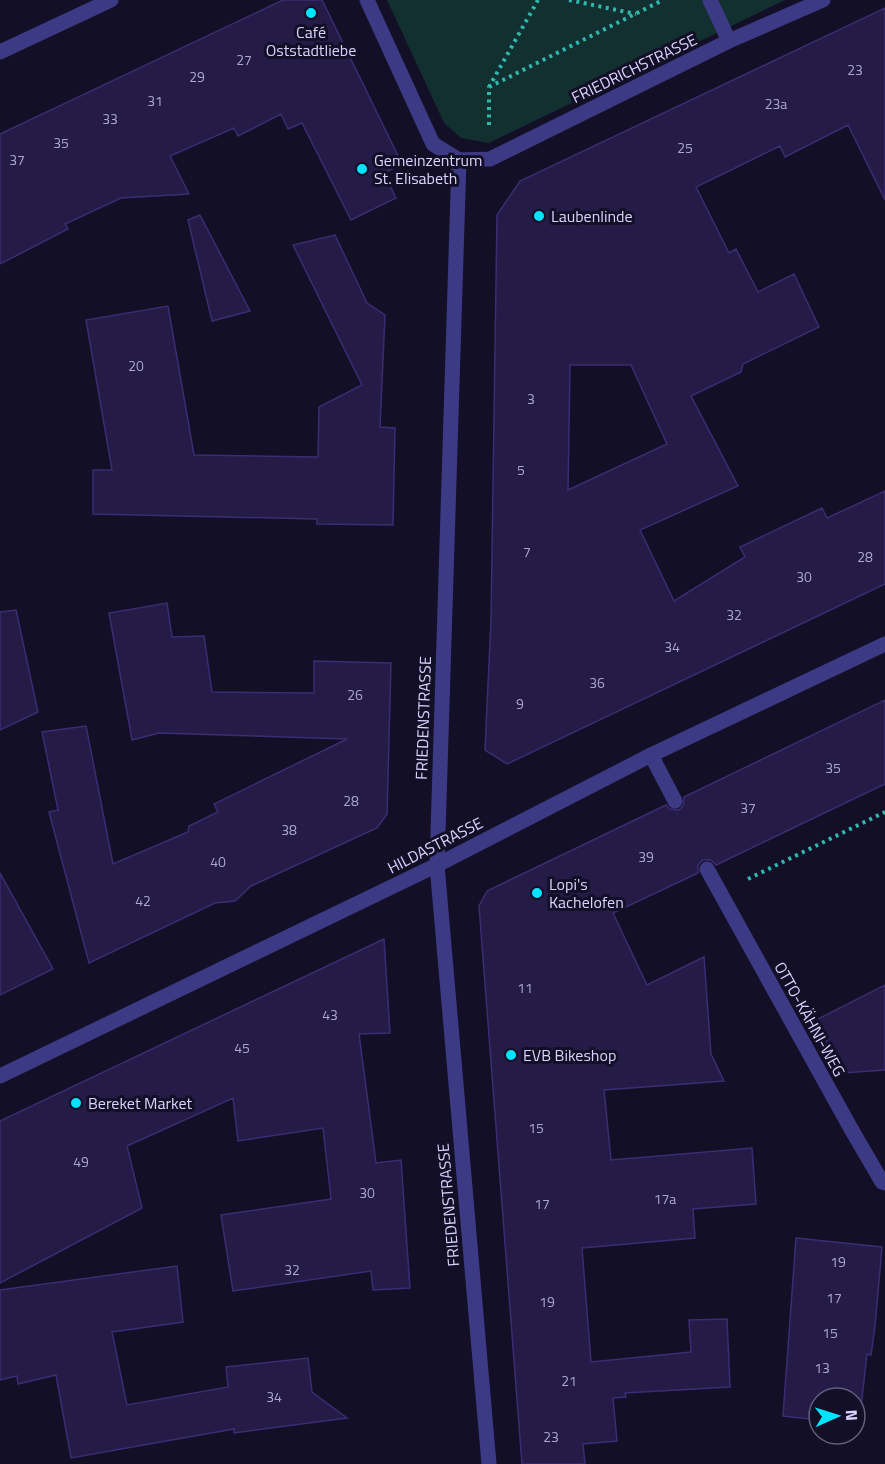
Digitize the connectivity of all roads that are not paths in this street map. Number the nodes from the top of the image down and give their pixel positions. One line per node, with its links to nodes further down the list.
1 (111, 0): 6 (street)
2 (367, 0): 7 (street)
3 (710, 0): 5 (street)
4 (823, 0): 5 (street, FRIEDRICHSTRASSE)
5 (729, 41): 7 (street, FRIEDRICHSTRASSE)
6 (0, 52)
7 (459, 160): 11 (street, FRIEDENSTRASSE)
8 (885, 644): 9 (street, HILDASTRASSE)
9 (651, 755): 10 (street); 11 (street, HILDASTRASSE)
10 (675, 801)
11 (437, 865): 13 (street, HILDASTRASSE); 15 (street, FRIEDENSTRASSE)
12 (707, 869): 14 (street, OTTO-KÄHNI-WEG)
13 (0, 1076)
14 (885, 1183)
15 (489, 1464)

